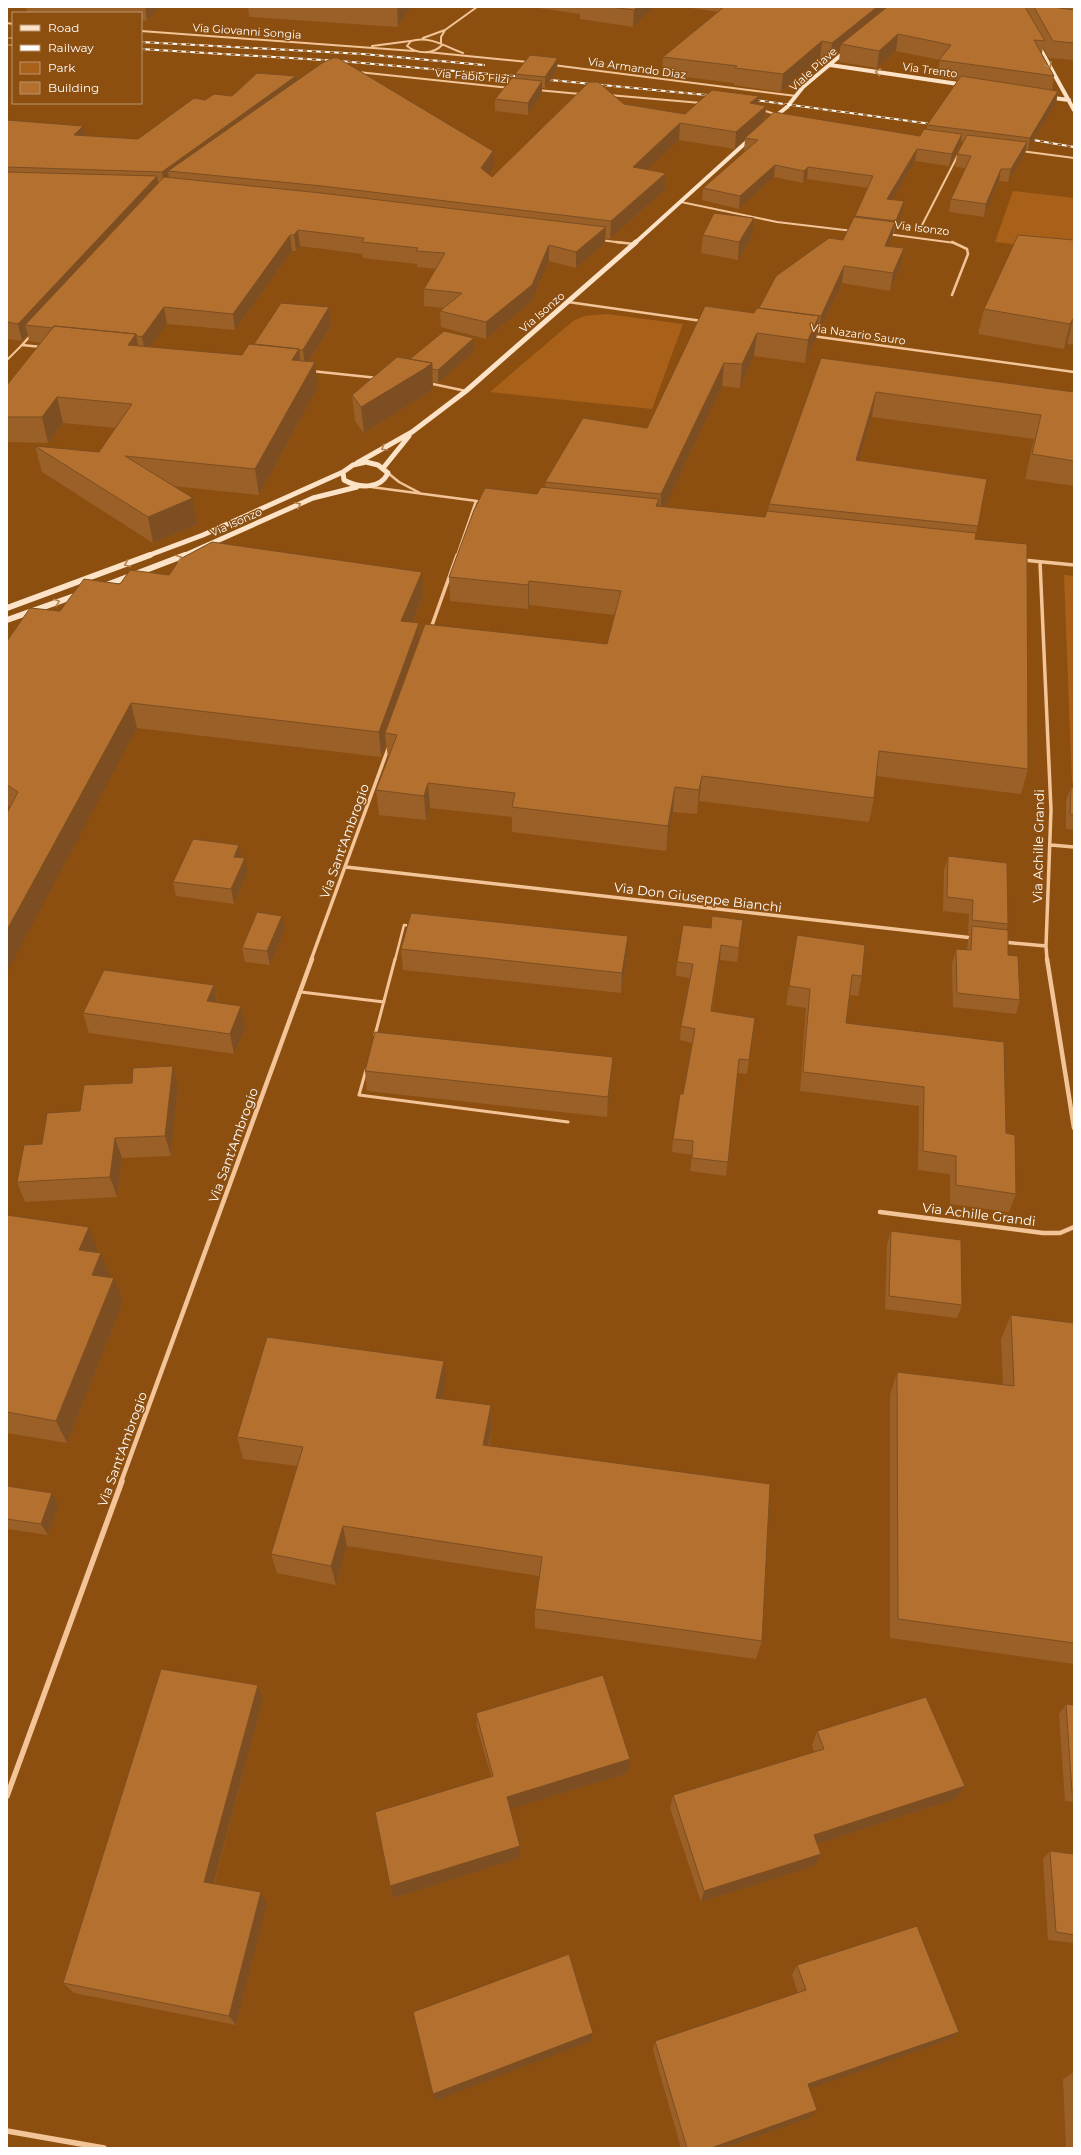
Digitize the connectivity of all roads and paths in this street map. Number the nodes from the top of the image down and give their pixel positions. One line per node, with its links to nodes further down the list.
1 (477, 7): 2 (street, Via Giovanni Songia)
2 (445, 30): 5 (street, Via Giovanni Songia); 7 (street)
3 (142, 31): 9 (street, Via Giovanni Songia)
4 (1035, 39): 24 (street, one-way to 24)
5 (416, 40): 6 (street, Via Giovanni Songia); 7 (street)
6 (413, 41): 9 (street, Via Giovanni Songia); 10 (street)
7 (442, 44): 11 (street); 12 (street)
8 (853, 46): 15 (street, Viale Piave)
9 (352, 47): 10 (street, Via Giovanni Songia)
10 (414, 51): 11 (street, Via Giovanni Songia)
11 (427, 52): 12 (street)
12 (475, 56): 13 (street)
13 (534, 63)
14 (549, 64): 22 (street, Via Armando Diaz)
15 (830, 65): 17 (street, Via Trento, one-way to 15); 22 (street, Viale Piave)
16 (352, 72): 18 (street, Via Fabio Filzi)
17 (969, 85)
18 (514, 88)
19 (530, 90): 20 (street)
20 (585, 95)
21 (605, 95): 26 (street)
22 (796, 96): 29 (street, Viale Piave)
23 (1038, 96): 24 (street)
24 (1069, 100): 25 (street); 28 (street)
25 (1074, 101)
26 (702, 103)
27 (761, 110): 29 (street)
28 (1074, 110)
29 (778, 115): 30 (street)
30 (771, 120): 31 (street); 32 (street)
31 (778, 121)
32 (765, 125)
33 (759, 130): 37 (street, Via Isonzo)
34 (960, 150): 39 (street)
35 (1019, 151): 36 (street)
36 (1074, 158)
37 (681, 202): 38 (street); 42 (street, Via Isonzo)
38 (855, 231)
39 (919, 231)
40 (885, 234): 43 (street, Via Isonzo)
41 (595, 239): 42 (street)
42 (634, 244): 44 (street, Via Isonzo)
43 (952, 295)
44 (568, 302): 45 (street); 55 (street, Via Isonzo)
45 (710, 322)
46 (32, 334): 48 (street)
47 (805, 335): 52 (street, Via Nazario Sauro)
48 (22, 345): 49 (street); 50 (lane)
49 (49, 348)
50 (7, 360)
51 (308, 371): 53 (street)
52 (1074, 372)
53 (379, 378)
54 (426, 382): 55 (street)
55 (466, 391): 56 (street, Via Isonzo)
56 (412, 432): 57 (street, Via Isonzo, one-way to 57); 58 (street, Via Isonzo)
57 (357, 464): 58 (street); 59 (street, Via Isonzo)
58 (384, 467): 60 (street)
59 (343, 472): 61 (street); 70 (street, Via Isonzo, one-way to 70)
60 (388, 472): 61 (street, Via Isonzo); 62 (street)
61 (364, 486): 62 (street); 68 (street, Via Isonzo, one-way to 61)
62 (428, 496): 63 (street)
63 (476, 500): 64 (street); 72 (street)
64 (484, 501)
65 (1016, 559): 66 (street)
66 (1040, 562): 67 (street); 74 (street, Via Achille Grandi)
67 (1074, 565)
68 (99, 588)
69 (84, 593): 71 (street, one-way to 69)
70 (7, 608)
71 (7, 620)
72 (428, 634)
73 (392, 738): 76 (street, Via Sant'Ambrogio)
74 (1051, 845): 75 (street); 80 (street, Via Achille Grandi)
75 (1074, 847)
76 (346, 867): 78 (street, Via Don Giuseppe Bianchi); 81 (street, Via Sant'Ambrogio)
77 (412, 926): 82 (lane)
78 (976, 938)
79 (999, 941): 80 (street)
80 (1046, 946): 86 (street, Via Achille Grandi)
81 (301, 992): 82 (lane); 89 (street, Via Sant'Ambrogio)
82 (384, 1002): 83 (lane)
83 (374, 1038)
84 (366, 1066): 85 (lane)
85 (568, 1122)
86 (1074, 1128)
87 (880, 1212): 88 (street, Via Achille Grandi)
88 (1074, 1227)
89 (7, 1796)
90 (7, 2131): 91 (street)
91 (104, 2148)

